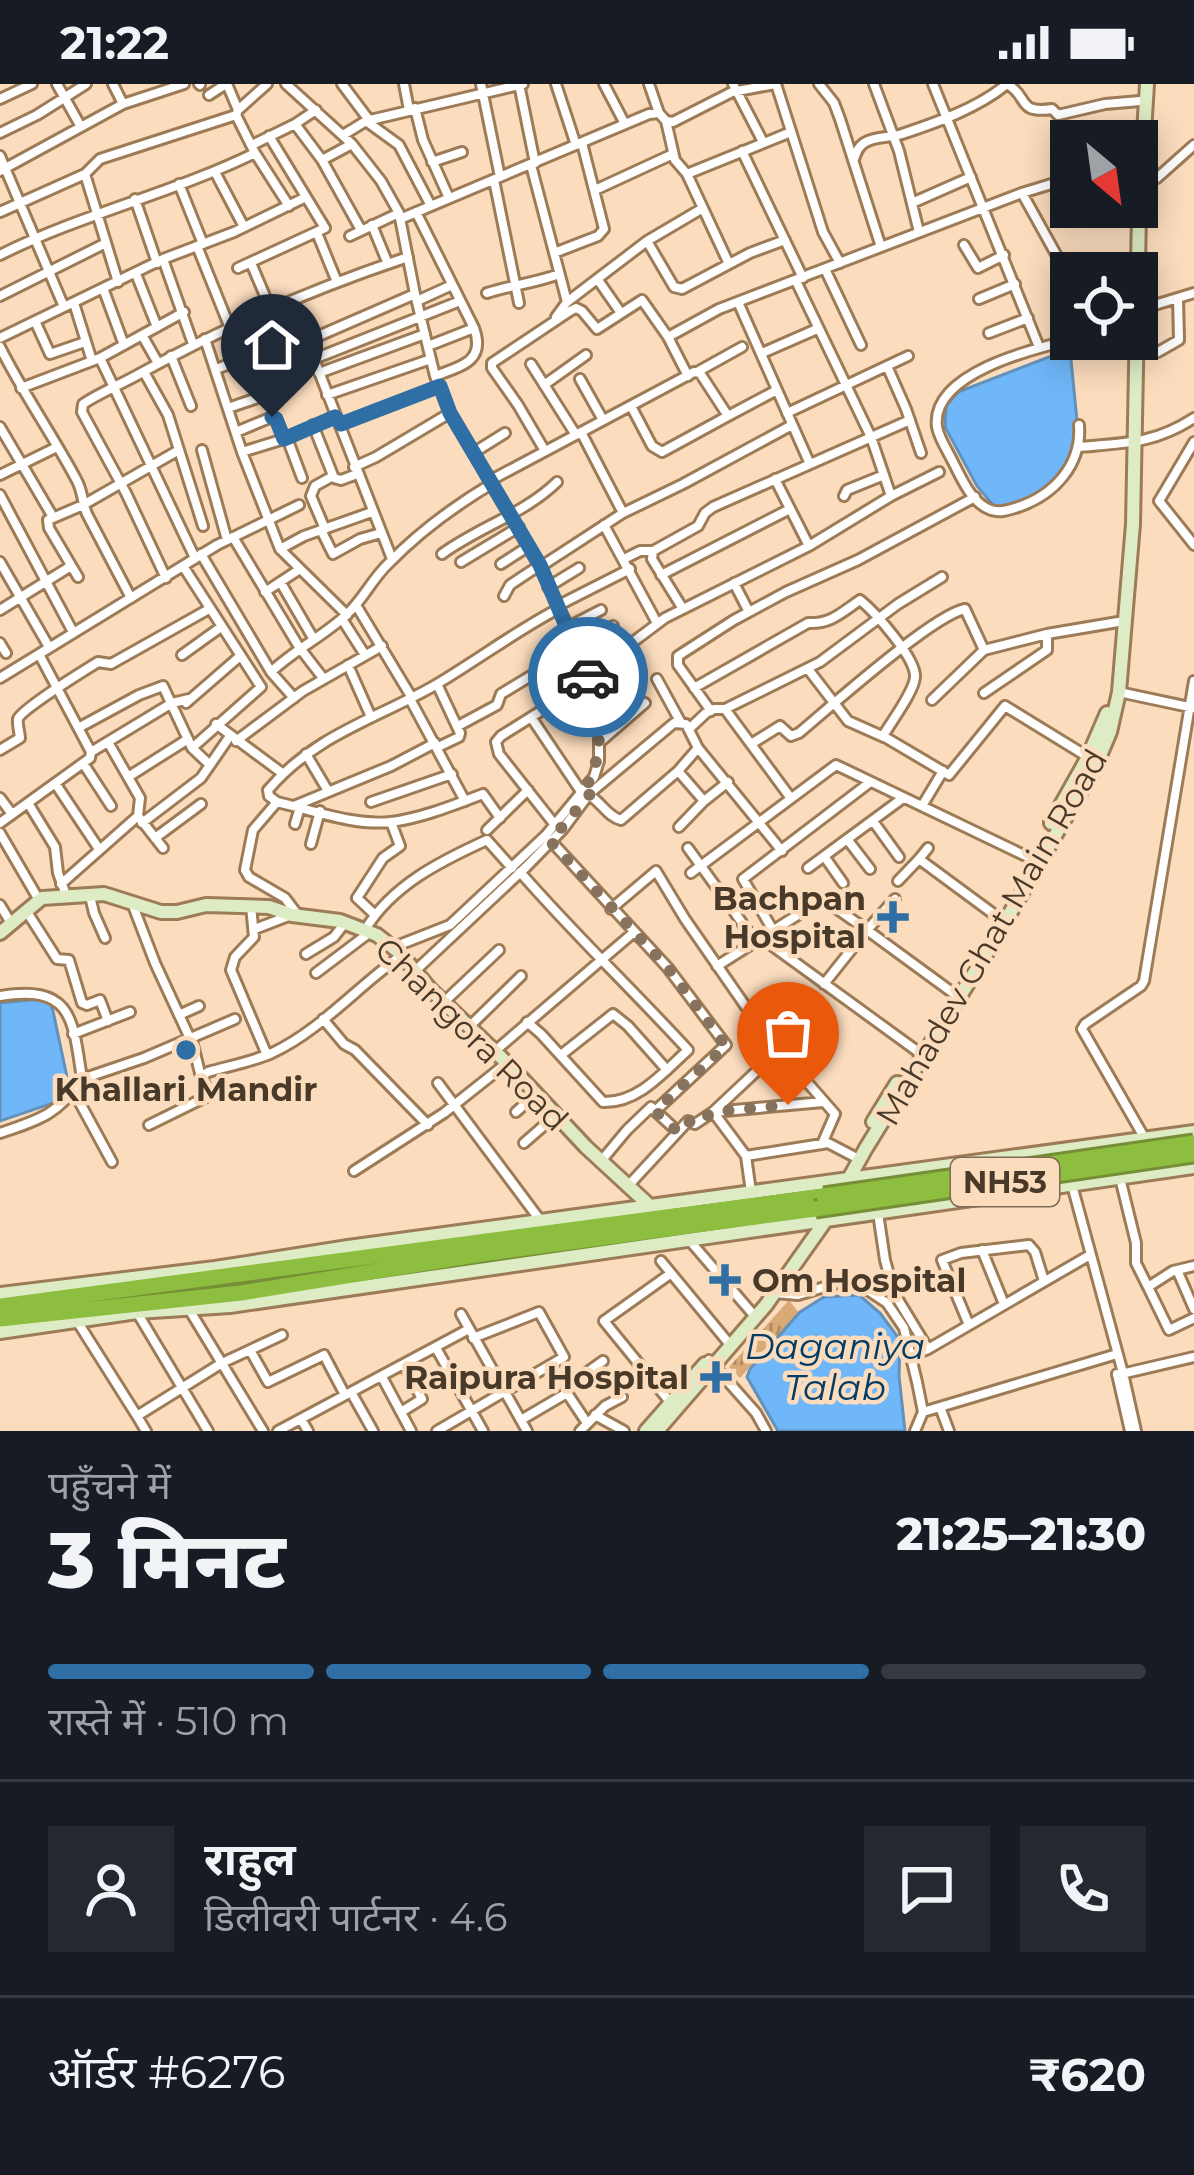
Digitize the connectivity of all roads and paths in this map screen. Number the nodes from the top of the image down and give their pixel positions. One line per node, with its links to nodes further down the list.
1 (32, 84): 28 (street)
2 (57, 84): 27 (street)
3 (86, 84): 27 (street)
4 (113, 84): 31 (street)
5 (184, 84): 31 (street)
6 (226, 84): 26 (street); 34 (street)
7 (267, 84): 24 (street)
8 (286, 84): 33 (street)
9 (342, 84): 39 (street)
10 (404, 84): 32 (street)
11 (443, 84): 29 (street)
12 (521, 84): 25 (street); 60 (street)
13 (556, 84): 50 (street)
14 (604, 84): 41 (street)
15 (776, 84): 23 (street); 43 (street)
16 (819, 84): 58 (street)
17 (874, 84): 47 (street)
18 (933, 84): 36 (street)
19 (1144, 84): 30 (street); 38 (street, Mahadev Ghat Main Road)
20 (663, 85): 22 (street)
21 (1002, 85): 30 (street); 36 (street)
22 (650, 87): 35 (street)
23 (735, 87): 35 (street); 48 (street)
24 (254, 88): 34 (street)
25 (482, 88): 29 (street); 67 (street)
26 (209, 95)
27 (64, 98): 42 (street); 44 (street)
28 (0, 99)
29 (446, 101): 32 (street)
30 (1140, 101): 37 (street)
31 (124, 104): 42 (street)
32 (412, 109): 39 (street); 59 (street)
33 (316, 110): 40 (street); 45 (street)
34 (237, 112): 52 (street); 63 (street)
35 (663, 117): 41 (street); 55 (street)
36 (945, 118): 47 (street); 65 (street)
37 (1139, 120)
38 (1142, 120)
39 (367, 121): 45 (street); 78 (street)
40 (296, 124): 46 (street); 57 (street)
41 (625, 124): 50 (street)
42 (81, 127): 61 (street)
43 (791, 132): 48 (street); 106 (street)
44 (0, 133)
45 (343, 135): 49 (street)
46 (269, 136): 52 (street); 72 (street)
47 (895, 137): 58 (street); 76 (street)
48 (763, 142): 53 (street)
49 (352, 144): 57 (street); 84 (street)
50 (579, 144): 60 (street); 70 (street)
51 (1194, 145): 66 (street)
52 (254, 149): 62 (street); 77 (street)
53 (742, 151): 64 (street); 92 (street)
54 (462, 152): 59 (street)
55 (673, 154): 64 (street); 70 (street)
56 (0, 156): 61 (street)
57 (322, 160): 87 (street)
58 (854, 160): 97 (street)
59 (432, 162): 73 (street)
60 (533, 164): 67 (street); 99 (street)
61 (3, 170): 75 (street)
62 (215, 172): 68 (street); 86 (street)
63 (85, 174): 75 (street); 83 (street)
64 (687, 174): 79 (street)
65 (971, 177): 76 (street); 80 (street)
66 (1158, 177)
67 (497, 178): 73 (street); 117 (street)
68 (179, 184): 74 (street); 95 (street)
69 (1050, 184): 71 (street)
70 (595, 190): 99 (street)
71 (1022, 193): 80 (street); 98 (street)
72 (306, 197): 77 (street); 88 (street)
73 (449, 198): 78 (street)
74 (135, 199): 83 (street); 103 (street)
75 (21, 202): 81 (street); 91 (street)
76 (912, 203): 89 (street)
77 (289, 206): 86 (street)
78 (431, 206): 82 (street)
79 (704, 208): 93 (street); 107 (street)
80 (985, 209): 89 (street); 101 (street)
81 (0, 212)
82 (416, 212): 84 (street); 119 (street)
83 (97, 214): 91 (street); 94 (street)
84 (400, 216): 85 (street); 102 (street)
85 (372, 225): 87 (street); 105 (street)
86 (244, 227): 95 (street)
87 (361, 230): 90 (street)
88 (316, 232): 104 (street); 115 (street)
89 (919, 232): 97 (street)
90 (350, 236)
91 (35, 238): 100 (street); 110 (street)
92 (785, 240): 107 (street); 114 (street)
93 (647, 241): 107 (street); 113 (street)
94 (106, 243): 110 (street); 116 (street)
95 (200, 245): 103 (street); 141 (street)
96 (964, 245): 101 (street)
97 (881, 247): 106 (street)
98 (1056, 252)
99 (554, 254): 112 (street)
100 (0, 255)
101 (1004, 255): 118 (street)
102 (407, 257): 105 (street); 124 (street)
103 (160, 261): 111 (street); 134 (street)
104 (251, 262): 108 (street); 133 (street)
105 (388, 263): 115 (street)
106 (840, 263): 109 (street)
107 (729, 264)
108 (238, 268)
109 (825, 269): 114 (street); 154 (street)
110 (49, 271): 123 (street); 132 (street)
111 (136, 274): 116 (street); 140 (street)
112 (559, 274): 117 (street); 128 (street)
113 (598, 279): 128 (street); 135 (street)
114 (800, 279): 129 (street); 143 (street)
115 (337, 281): 133 (street)
116 (118, 282): 120 (street)
117 (515, 284): 121 (street); 130 (street)
118 (1015, 284): 126 (street); 137 (street)
119 (452, 285): 124 (street); 127 (street)
120 (103, 288): 132 (street); 153 (street)
121 (488, 293)
122 (1194, 293): 125 (street)
123 (0, 296)
124 (416, 298): 136 (street); 150 (street)
125 (1178, 298): 131 (street); 161 (street)
126 (979, 299)
127 (460, 301): 136 (street); 142 (street)
128 (566, 302): 139 (street)
129 (738, 302): 147 (street); 162 (street)
130 (519, 303)
131 (1158, 304)
132 (69, 305): 138 (street); 151 (street)
133 (270, 309): 141 (street); 160 (street)
134 (184, 312): 140 (street); 152 (street)
135 (621, 313): 139 (street); 147 (street)
136 (421, 317): 145 (street); 167 (street)
137 (1028, 317): 144 (street); 159 (street)
138 (35, 321): 148 (street); 151 (street)
139 (554, 321): 213 (street)
140 (157, 327): 146 (street)
141 (230, 328): 149 (street)
142 (474, 328): 156 (street); 178 (street)
143 (817, 328): 162 (street); 181 (street)
144 (989, 333)
145 (425, 334): 156 (street); 176 (street)
146 (142, 335): 153 (street); 171 (street)
147 (668, 337): 177 (street)
148 (0, 338)
149 (205, 339): 152 (street); 174 (street)
150 (307, 341): 160 (street); 167 (street)
151 (86, 342): 166 (street)
152 (194, 344): 164 (street)
153 (124, 345): 166 (street)
154 (861, 345)
155 (1050, 345): 159 (street)
156 (428, 346): 168 (street)
157 (0, 347): 183 (street)
158 (742, 347): 177 (street)
159 (1039, 347): 233 (street)
160 (284, 348): 174 (street)
161 (1158, 352)
162 (762, 353): 186 (street)
163 (586, 355): 180 (street)
164 (171, 356): 171 (street); 188 (street)
165 (908, 356): 173 (street)
166 (96, 359): 183 (street); 184 (street)
167 (314, 359): 176 (street)
168 (431, 359): 178 (street); 187 (street)
169 (1132, 360): 207 (street)
170 (1136, 360): 207 (street, Mahadev Ghat Main Road)
171 (158, 363): 175 (street)
172 (531, 364): 180 (street)
173 (887, 366): 181 (street); 196 (street)
174 (217, 369): 190 (street)
175 (144, 372): 184 (street); 211 (street)
176 (320, 373): 187 (street)
177 (692, 374): 189 (street); 193 (street)
178 (435, 376): 182 (street)
179 (580, 379): 195 (street)
180 (544, 385): 203 (street)
181 (848, 385): 192 (street); 205 (street)
182 (440, 386): 191 (street); 197 (street)
183 (21, 388): 209 (street)
184 (114, 388): 219 (street); 229 (street)
185 (287, 388): 190 (street)
186 (777, 390): 192 (street); 193 (street)
187 (327, 395): 197 (street)
188 (191, 406)
189 (632, 406): 193 (street); 195 (street)
190 (228, 408): 202 (street)
191 (450, 413): 216 (street); 220 (street)
192 (787, 413): 199 (street)
193 (728, 416)
194 (1194, 418): 207 (street)
195 (603, 420): 203 (street)
196 (910, 420): 205 (street); 215 (street)
197 (338, 421): 198 (street); 220 (street)
198 (313, 425): 206 (street); 224 (street)
199 (792, 425): 218 (street); 238 (street)
200 (1079, 425): 210 (street)
201 (0, 427): 217 (street)
202 (236, 432): 206 (street); 214 (street)
203 (578, 433): 213 (street); 238 (street)
204 (505, 434): 216 (street)
205 (871, 437): 218 (street); 223 (street)
206 (286, 438): 214 (street); 225 (street)
207 (1132, 442): 210 (street); 288 (street); 319 (street, Mahadev Ghat Main Road)
208 (1194, 442): 248 (street)
209 (57, 447): 217 (street); 234 (street)
210 (1078, 447): 233 (street)
211 (179, 450): 219 (street); 243 (street)
212 (202, 450): 247 (street)
213 (545, 451): 227 (street)
214 (242, 452): 241 (street)
215 (921, 452)
216 (473, 453): 227 (street)
217 (23, 463): 222 (street); 240 (street)
218 (809, 463): 226 (street)
219 (151, 466): 229 (street); 254 (street)
220 (356, 471): 224 (street); 237 (street)
221 (939, 472): 232 (street)
222 (0, 475)
223 (884, 475): 231 (street); 232 (street)
224 (333, 476): 245 (street)
225 (302, 478)
226 (775, 479): 236 (street); 252 (street)
227 (492, 481): 239 (street); 256 (street)
228 (557, 482): 239 (street)
229 (120, 483): 234 (street); 269 (street)
230 (0, 495): 270 (street)
231 (844, 496)
232 (891, 496): 250 (street)
233 (975, 497): 284 (street)
234 (83, 505): 240 (street); 277 (street)
235 (299, 505): 241 (street)
236 (790, 509): 250 (street); 266 (street)
237 (372, 512): 245 (street); 246 (street)
238 (623, 513): 242 (street)
239 (511, 514): 244 (street); 253 (street)
240 (53, 517): 260 (street)
241 (268, 519): 247 (street); 251 (street)
242 (604, 525): 255 (street); 262 (street)
243 (203, 526)
244 (519, 527): 249 (street); 258 (street)
245 (323, 530): 246 (street); 251 (street)
246 (381, 533): 256 (street)
247 (230, 538): 254 (street); 274 (street)
248 (1194, 545)
249 (530, 546): 259 (street); 262 (street)
250 (809, 546): 272 (street)
251 (280, 549): 263 (street)
252 (653, 551): 255 (street); 266 (street)
253 (442, 554)
254 (198, 556): 261 (street); 310 (street)
255 (624, 559): 265 (street)
256 (392, 560): 278 (street)
257 (0, 562): 276 (street)
258 (460, 562)
259 (500, 564)
260 (70, 566): 267 (street); 270 (street)
261 (183, 566): 269 (street); 280 (street)
262 (540, 566): 273 (street); 275 (street)
263 (301, 568): 271 (street); 285 (street)
264 (579, 568): 273 (street)
265 (630, 569): 279 (street); 287 (street)
266 (661, 575): 281 (street)
267 (78, 577)
268 (942, 577): 286 (street)
269 (166, 578): 277 (street)
270 (45, 580): 276 (street); 292 (street)
271 (281, 583): 274 (street); 294 (street)
272 (734, 583): 281 (street); 284 (street)
273 (548, 587): 279 (street)
274 (265, 592): 299 (street)
275 (504, 596)
276 (21, 597): 282 (street); 298 (street)
277 (130, 598): 292 (street)
278 (356, 605): 285 (street); 296 (street)
279 (557, 608): 291 (street); 316 (street)
280 (209, 609): 290 (street); 317 (street)
281 (683, 609): 287 (street)
282 (0, 610)
283 (601, 610): 291 (street)
284 (748, 612): 318 (street)
285 (345, 617): 294 (street); 306 (street)
286 (878, 618): 300 (street); 309 (street); 318 (street)
287 (657, 622): 304 (street)
288 (1118, 622): 293 (street); 348 (street)
289 (613, 626): 297 (street)
290 (221, 627): 305 (street); 307 (street)
291 (566, 628): 297 (street)
292 (73, 632): 298 (street)
293 (1047, 634): 301 (street); 320 (street)
294 (313, 638): 299 (street)
295 (0, 643): 302 (street)
296 (382, 646): 306 (street); 322 (street)
297 (576, 646): 311 (street); 334 (street)
298 (50, 647): 303 (street)
299 (299, 647): 310 (street); 313 (street)
300 (902, 649): 301 (street); 326 (street); 337 (street)
301 (984, 650): 323 (street)
302 (6, 653)
303 (39, 654): 312 (street); 317 (street)
304 (617, 654): 311 (street); 324 (street)
305 (182, 655)
306 (365, 656): 308 (street)
307 (239, 657): 327 (street); 333 (street)
308 (348, 665): 313 (street); 331 (street)
309 (808, 668): 326 (street); 329 (street)
310 (271, 672): 321 (street)
311 (588, 676): 324 (street); 332 (street)
312 (0, 678)
313 (323, 679): 321 (street)
314 (657, 679): 335 (street)
315 (1194, 682): 328 (street)
316 (437, 684): 322 (street); 334 (street)
317 (59, 688): 336 (street); 345 (street)
318 (694, 688): 330 (street)
319 (1119, 692): 328 (street); 489 (street, Mahadev Ghat Main Road)
320 (984, 693)
321 (293, 698): 338 (street)
322 (411, 699): 331 (street); 343 (street)
323 (932, 700)
324 (595, 701): 341 (street)
325 (645, 703): 341 (street)
326 (833, 705): 337 (street); 342 (street)
327 (175, 708): 336 (street); 339 (street); 340 (street)
328 (1192, 708): 477 (street)
329 (725, 709): 330 (street); 342 (street)
330 (711, 711): 335 (street)
331 (371, 717): 347 (street)
332 (531, 717): 359 (street); 361 (street)
333 (216, 724): 338 (street); 340 (street)
334 (458, 725): 343 (street)
335 (685, 726): 344 (street); 361 (street)
336 (80, 727): 346 (street)
337 (885, 737): 352 (street)
338 (233, 738): 350 (street); 353 (street)
339 (108, 742): 346 (street); 355 (street)
340 (190, 743): 350 (street); 355 (street)
341 (599, 743): 361 (street)
342 (751, 744): 362 (street)
343 (436, 745): 354 (street); 360 (street)
344 (698, 748): 351 (street); 356 (street)
345 (0, 750)
346 (91, 752): 349 (street)
347 (306, 754): 353 (street); 360 (street)
348 (1088, 757): 352 (street); 399 (street)
349 (83, 763): 357 (street); 371 (street)
350 (210, 765): 377 (street)
351 (678, 771): 361 (street); 366 (street)
352 (943, 771): 373 (street)
353 (282, 773): 368 (street)
354 (452, 774): 365 (street); 369 (street)
355 (128, 777): 377 (street)
356 (728, 782): 366 (street); 378 (street)
357 (55, 783): 367 (street); 394 (street)
358 (869, 783): 362 (street); 364 (street); 395 (street)
359 (528, 790): 376 (street); 383 (street)
360 (328, 791): 372 (street)
361 (586, 794): 383 (street); 389 (street)
362 (790, 797): 378 (street)
363 (0, 798): 375 (street)
364 (903, 798): 373 (street); 379 (street)
365 (464, 801): 376 (street); 380 (street)
366 (704, 801): 384 (street)
367 (28, 802): 375 (street); 407 (street)
368 (277, 802): 372 (street); 420 (street)
369 (371, 802)
370 (201, 804): 387 (street)
371 (111, 806)
372 (297, 806): 374 (street); 382 (street)
373 (922, 806): 399 (street)
374 (320, 812): 380 (street); 390 (street)
375 (12, 814): 381 (street)
376 (500, 818): 385 (street)
377 (140, 819): 387 (street); 394 (street)
378 (760, 821): 395 (street); 400 (street)
379 (873, 821): 388 (street); 397 (street)
380 (391, 822): 419 (street)
381 (0, 823)
382 (295, 824)
383 (555, 825): 403 (street)
384 (679, 826)
385 (487, 830)
386 (0, 833): 411 (street)
387 (155, 838): 391 (street)
388 (848, 839): 396 (street); 402 (street)
389 (550, 841): 403 (street); 416 (street)
390 (310, 844)
391 (163, 848)
392 (688, 848): 400 (street)
393 (928, 848): 398 (street)
394 (99, 849): 407 (street)
395 (782, 850): 428 (street)
396 (824, 856): 401 (street); 406 (street)
397 (899, 856)
398 (919, 859): 405 (street); 421 (street)
399 (1032, 859): 421 (street)
400 (700, 866): 404 (street); 409 (street)
401 (808, 868)
402 (870, 869)
403 (516, 870): 419 (street); 433 (street); 435 (street); 437 (street)
404 (691, 873)
405 (898, 881)
406 (843, 883)
407 (63, 889): 408 (street, Changora Road); 411 (street, Changora Road)
408 (90, 894): 412 (street, Changora Road); 430 (street)
409 (722, 895)
410 (895, 899): 426 (street)
411 (39, 900): 417 (street, Changora Road)
412 (132, 901): 418 (street, Changora Road); 422 (street)
413 (0, 905): 424 (street)
414 (251, 906): 418 (street, Changora Road); 420 (street, Changora Road); 425 (street)
415 (731, 908): 431 (street)
416 (611, 909): 429 (street); 436 (street)
417 (27, 910): 424 (street, Changora Road); 450 (street)
418 (177, 912): 422 (street)
419 (374, 914): 427 (street)
420 (295, 915): 423 (street, Changora Road); 425 (street)
421 (999, 917): 441 (street)
422 (140, 923): 446 (street)
423 (345, 923): 427 (street, Changora Road); 434 (street)
424 (6, 928)
425 (254, 929): 457 (street)
426 (867, 930): 428 (street); 440 (street); 441 (street)
427 (368, 931): 433 (street, Changora Road); 438 (street)
428 (774, 932): 431 (street)
429 (633, 933): 435 (street); 468 (street)
430 (105, 938)
431 (759, 941): 436 (street); 440 (street)
432 (499, 950): 443 (street)
433 (397, 951): 437 (street, Changora Road); 449 (street)
434 (306, 954)
435 (602, 960): 451 (street); 460 (street)
436 (717, 966): 447 (street)
437 (415, 971): 443 (street, Changora Road)
438 (316, 973)
439 (521, 976): 452 (street)
440 (824, 984): 456 (street)
441 (953, 994): 456 (street)
442 (0, 996): 453 (street)
443 (443, 1002): 452 (street, Changora Road)
444 (199, 1006): 446 (street)
445 (130, 1012): 450 (street)
446 (179, 1015): 454 (street)
447 (753, 1017)
448 (236, 1018): 454 (street)
449 (323, 1019): 457 (street); 473 (street)
450 (108, 1022): 453 (street)
451 (527, 1022): 455 (street); 458 (street)
452 (470, 1026): 455 (street, Changora Road)
453 (73, 1034): 462 (street)
454 (190, 1038): 461 (street); 462 (street)
455 (494, 1051): 459 (street, Changora Road)
456 (917, 1051): 483 (street)
457 (267, 1054): 461 (street)
458 (561, 1055): 460 (street); 460 (street)
459 (507, 1063): 465 (street, Changora Road); 467 (street)
460 (667, 1070)
461 (201, 1077): 472 (street)
462 (82, 1079): 464 (street)
463 (438, 1083): 467 (street)
464 (74, 1092): 476 (street); 485 (street)
465 (536, 1094): 469 (street); 471 (street, Changora Road)
466 (825, 1102): 470 (street); 470 (street); 480 (street)
467 (456, 1105): 473 (street); 495 (street)
468 (655, 1111): 474 (street); 484 (street)
469 (516, 1112)
470 (713, 1112): 474 (street); 482 (street)
471 (556, 1115): 478 (street); 484 (street, Changora Road)
472 (149, 1125)
473 (428, 1125): 487 (street)
474 (678, 1132): 491 (street)
475 (1194, 1132): 477 (street)
476 (0, 1133)
477 (1144, 1138): 489 (street)
478 (524, 1143)
479 (1194, 1143): 499 (highway, NH53, bridge)
480 (822, 1144): 482 (street); 483 (street)
481 (1194, 1154): 499 (highway, NH53, bridge)
482 (746, 1156): 492 (street)
483 (853, 1156): 489 (street)
484 (602, 1161): 491 (street, Changora Road)
485 (112, 1162)
486 (1194, 1167): 488 (street)
487 (354, 1171)
488 (1120, 1178): 490 (street); 508 (street)
489 (845, 1179): 492 (street); 496 (street, Mahadev Ghat Main Road)
490 (1072, 1185): 494 (street); 501 (street)
491 (628, 1186): 493 (street, Changora Road)
492 (751, 1192): 493 (street)
493 (650, 1206): 495 (street)
494 (878, 1213): 496 (street); 527 (street)
495 (541, 1221): 498 (street)
496 (822, 1221): 497 (street); 509 (street, Mahadev Ghat Main Road); 516 (street)
497 (689, 1240): 506 (street); 516 (street)
498 (399, 1246): 499 (highway, NH53); 511 (highway, NH53)
499 (482, 1248): 506 (highway, NH53)
500 (982, 1250): 507 (street); 513 (street); 521 (street)
501 (1090, 1255): 507 (street); 529 (street)
502 (661, 1262): 505 (street)
503 (1194, 1266): 504 (street)
504 (1177, 1270): 508 (street); 515 (street)
505 (670, 1274): 525 (street); 543 (street)
506 (391, 1275): 512 (highway, NH53)
507 (1044, 1281): 513 (street)
508 (1148, 1287): 519 (street)
509 (775, 1293): 530 (street); 533 (street, Mahadev Ghat Main Road)
510 (0, 1294): 511 (street)
511 (132, 1295): 512 (highway, NH53); 514 (highway, NH53); 518 (highway, NH53); 538 (street)
512 (186, 1304): 534 (street)
513 (1004, 1304): 521 (street)
514 (0, 1306)
515 (1194, 1309)
516 (752, 1313): 525 (street)
517 (461, 1314): 523 (street)
518 (75, 1315): 520 (highway, NH53); 522 (street); 549 (street)
519 (1194, 1318)
520 (0, 1319)
521 (969, 1324): 527 (street)
522 (0, 1332)
523 (471, 1334): 526 (street); 539 (street); 539 (street)
524 (282, 1335): 528 (street)
525 (727, 1341): 533 (street)
526 (436, 1348): 535 (street); 545 (street)
527 (928, 1349): 530 (street)
528 (250, 1350): 534 (street); 541 (street)
529 (1117, 1354): 536 (street); 544 (street)
530 (911, 1357): 547 (street)
531 (1194, 1357): 536 (street)
532 (603, 1361): 540 (street)
533 (713, 1362): 543 (street); 565 (street, Mahadev Ghat Main Road); 566 (street)
534 (222, 1363): 538 (street); 556 (street)
535 (404, 1364): 537 (street); 546 (street)
536 (1120, 1374): 569 (street)
537 (382, 1377): 541 (street); 546 (street)
538 (181, 1388): 549 (street); 555 (street)
539 (504, 1391): 545 (street); 551 (street)
540 (567, 1393): 551 (street); 552 (street)
541 (348, 1394): 550 (street); 553 (street)
542 (622, 1397): 548 (street)
543 (670, 1402): 564 (street)
544 (940, 1407): 547 (street); 568 (street)
545 (471, 1410): 560 (street); 561 (street)
546 (401, 1412): 559 (street)
547 (922, 1412): 567 (street)
548 (595, 1414): 552 (street); 563 (street)
549 (137, 1416): 554 (street)
550 (301, 1419): 557 (street); 558 (street)
551 (521, 1420): 562 (street)
552 (584, 1427)
553 (370, 1430)
554 (146, 1431)
555 (208, 1431)
556 (263, 1431)
557 (278, 1431)
558 (308, 1431)
559 (411, 1431)
560 (437, 1431)
561 (483, 1431)
562 (527, 1431)
563 (624, 1431)
564 (646, 1431)
565 (657, 1431)
566 (766, 1431)
567 (915, 1431)
568 (949, 1431)
569 (1133, 1431)

